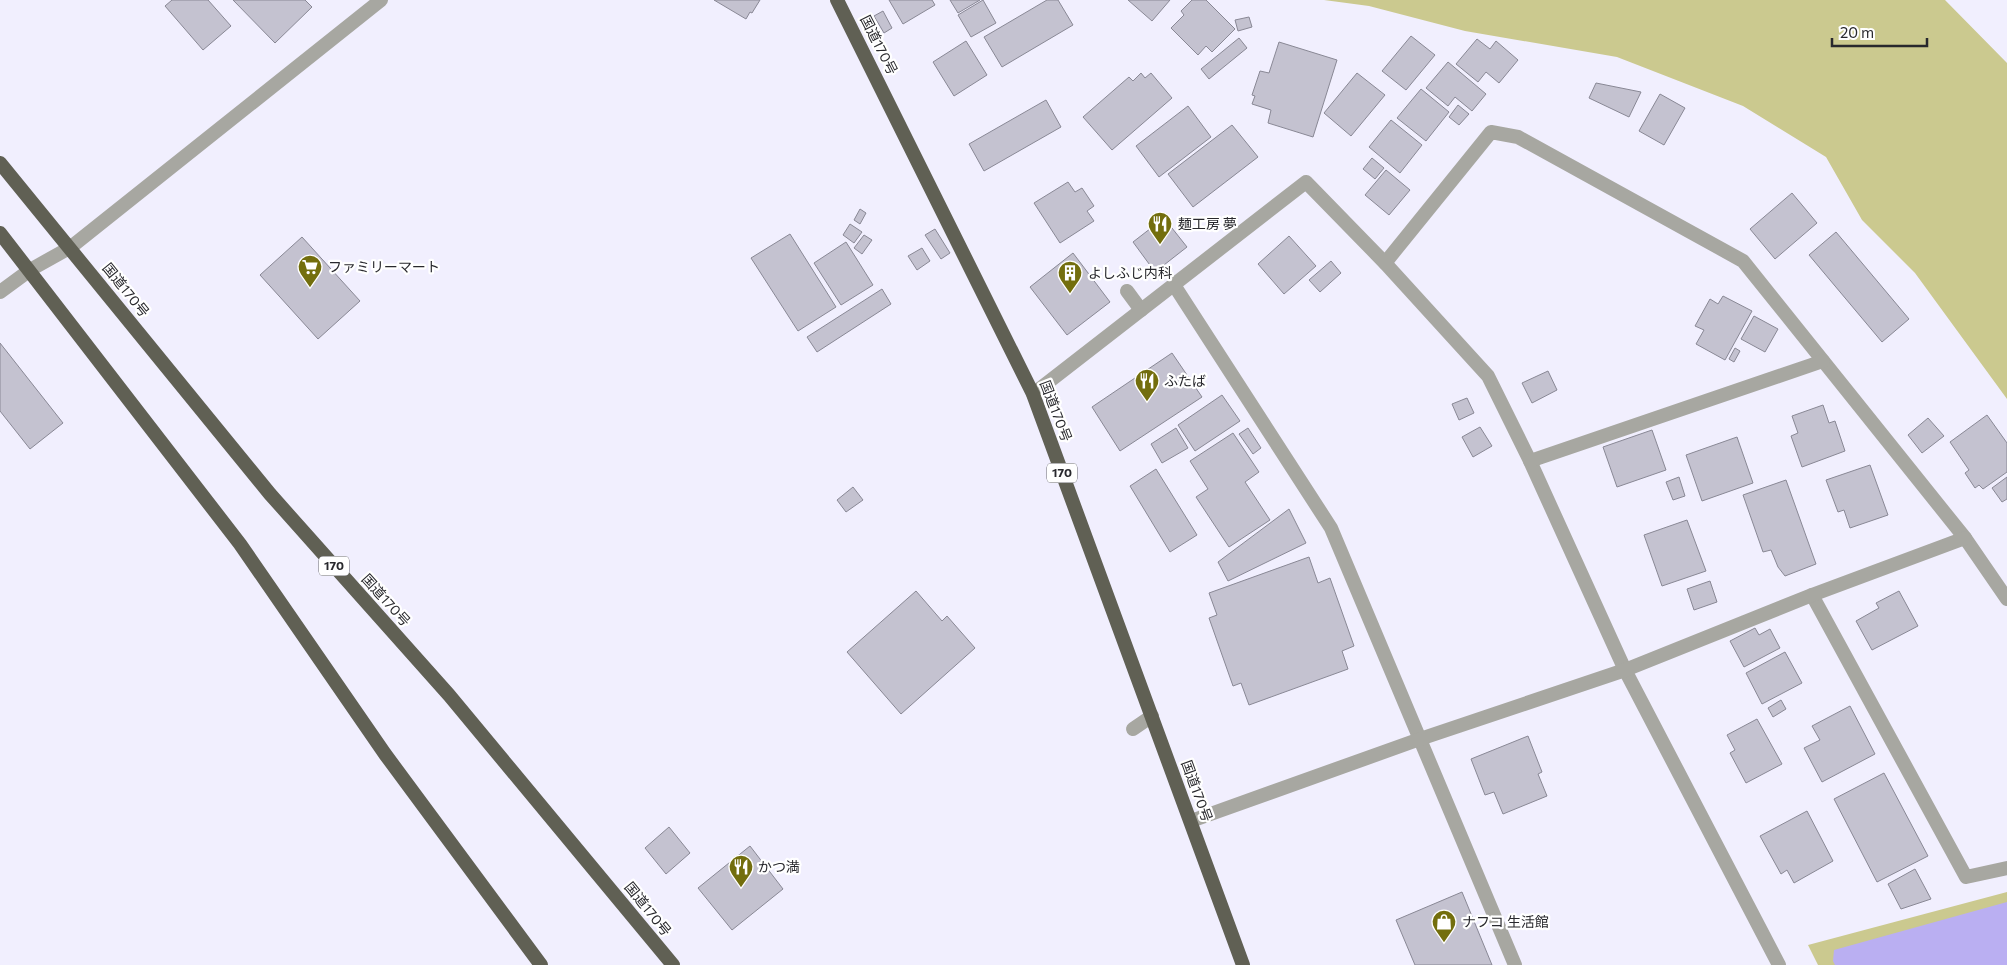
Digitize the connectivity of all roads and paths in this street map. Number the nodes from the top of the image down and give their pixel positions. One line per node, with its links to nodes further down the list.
1 (382, 0): 5 (street)
2 (837, 0): 13 (highway, 国道170号 / 170)
3 (0, 163): 5 (highway, 国道170号 / 170)
4 (0, 233): 7 (highway)
5 (70, 247): 7 (street); 25 (highway, 国道170号 / 170)
6 (1385, 263): 8 (street); 12 (street); 14 (street)
7 (30, 270): 10 (street); 24 (highway)
8 (1174, 285): 11 (street); 21 (street)
9 (1127, 291): 11 (street)
10 (0, 292)
11 (1141, 310): 13 (street)
12 (1823, 361): 14 (street); 15 (street)
13 (1033, 394): 19 (highway, 国道170号 / 170)
14 (1530, 461): 18 (street)
15 (1965, 538): 16 (street); 17 (street)
16 (1812, 595): 18 (street); 23 (street)
17 (2007, 599)
18 (1626, 670): 21 (street); 28 (street)
19 (1152, 716): 20 (street); 22 (highway, 国道170号 / 170)
20 (1133, 729)
21 (1420, 739): 22 (street); 27 (street)
22 (1191, 821): 26 (highway, 国道170号 / 170)
23 (2007, 868)
24 (541, 965)
25 (673, 965)
26 (1243, 965)
27 (1515, 965)
28 (1779, 965)

